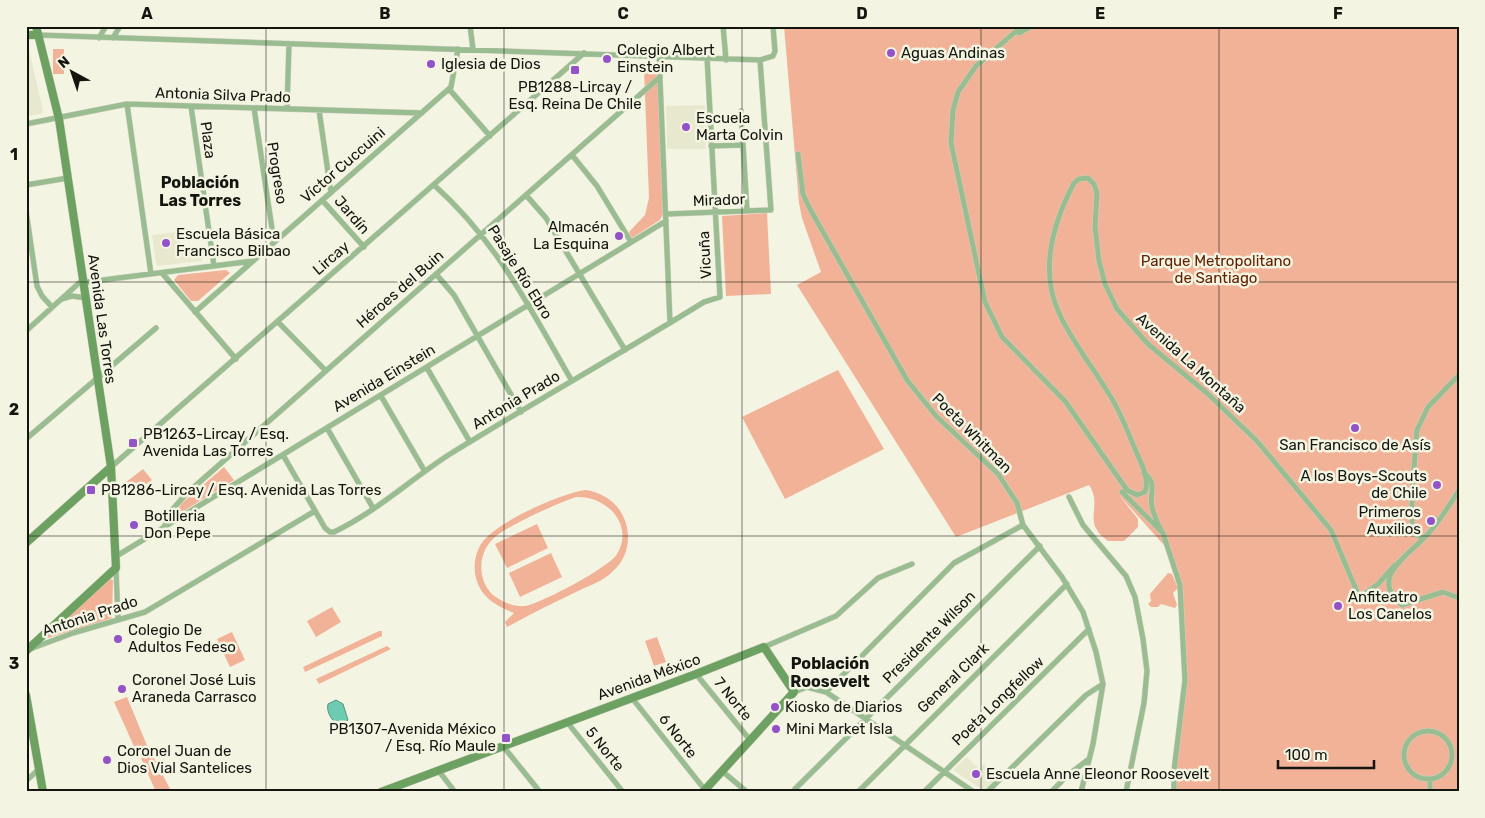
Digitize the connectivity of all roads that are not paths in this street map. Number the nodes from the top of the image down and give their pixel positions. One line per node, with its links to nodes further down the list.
1 (36, 26): 11 (street, Avenida Las Torres)
2 (106, 26): 12 (street)
3 (120, 26): 13 (street)
4 (470, 26): 16 (street)
5 (723, 26): 20 (street)
6 (773, 26): 21 (street)
7 (1022, 26): 10 (street)
8 (1032, 26): 10 (street)
9 (26, 35): 11 (street)
10 (1014, 35): 86 (street)
11 (38, 36): 12 (street); 31 (street, Avenida Las Torres)
12 (99, 38): 13 (street)
13 (113, 38): 14 (street)
14 (289, 44): 15 (street); 27 (street)
15 (458, 49): 16 (street); 23 (street)
16 (473, 50): 17 (street)
17 (584, 53): 18 (street); 33 (street, Lircay)
18 (659, 55): 19 (street); 22 (street)
19 (707, 57): 20 (street); 35 (street, Vicuña)
20 (726, 60): 21 (street)
21 (760, 60): 45 (street, Mirador)
22 (660, 77): 37 (street, Héroes del Buin); 47 (street)
23 (449, 89): 30 (street, Víctor Cuccuini); 33 (street)
24 (127, 104): 25 (street, Antonia Silva Prado); 31 (street, Antonia Silva Prado); 56 (street)
25 (191, 106): 26 (street, Antonia Silva Prado); 54 (street, Plaza)
26 (254, 108): 27 (street, Antonia Silva Prado); 50 (street, Progreso)
27 (287, 109): 28 (street, Antonia Silva Prado)
28 (318, 110): 30 (street, Antonia Silva Prado); 41 (street, Jardín)
29 (741, 111): 34 (street)
30 (422, 113): 41 (street, Víctor Cuccuini)
31 (59, 119): 32 (street, Antonia Silva Prado); 38 (street, Avenida Las Torres)
32 (26, 124)
33 (490, 136): 40 (street, Lircay)
34 (743, 145): 35 (street); 45 (street)
35 (711, 146): 46 (street, Vicuña)
36 (798, 154): 94 (street, Poeta Whitman)
37 (572, 155): 42 (street, Héroes del Buin); 51 (street)
38 (68, 178): 39 (street); 59 (street, Avenida Las Torres)
39 (26, 185)
40 (434, 185): 49 (street, Pasaje Río Ebro); 52 (street, Lircay)
41 (330, 193): 43 (street, Víctor Cuccuini)
42 (526, 195): 49 (street, Héroes del Buin); 58 (street)
43 (322, 200): 50 (street, Víctor Cuccuini); 52 (street, Jardín)
44 (26, 211): 64 (street)
45 (747, 211): 46 (street, Mirador)
46 (716, 213): 47 (street, Mirador); 60 (street, Vicuña)
47 (667, 214): 48 (street)
48 (666, 221): 51 (street, Avenida Einstein); 67 (street)
49 (482, 234): 57 (street, Héroes del Buin); 63 (street, Pasaje Río Ebro)
50 (274, 242): 53 (street, Víctor Cuccuini)
51 (631, 242): 58 (street, Avenida Einstein)
52 (364, 247): 66 (street, Lircay)
53 (254, 260): 54 (street); 65 (street, Víctor Cuccuini)
54 (214, 266): 55 (street)
55 (162, 273): 56 (street); 65 (street)
56 (151, 274): 59 (street)
57 (436, 274): 70 (street); 74 (street, Héroes del Buin)
58 (578, 275): 63 (street, Avenida Einstein); 71 (street)
59 (84, 282): 61 (street, Avenida Las Torres); 62 (street)
60 (720, 297): 67 (street, Antonia Prado)
61 (86, 298): 62 (street); 76 (street, Avenida Las Torres)
62 (62, 299): 64 (street)
63 (528, 306): 70 (street, Avenida Einstein); 77 (street, Pasaje Río Ebro)
64 (52, 307): 69 (street)
65 (195, 312): 72 (street)
66 (278, 322): 72 (street, Lircay); 74 (street)
67 (670, 324): 71 (street, Antonia Prado)
68 (156, 328): 76 (street)
69 (26, 331)
70 (477, 337): 73 (street, Avenida Einstein); 79 (street)
71 (625, 350): 77 (street, Antonia Prado)
72 (236, 359): 84 (street, Lircay)
73 (426, 368): 78 (street, Avenida Einstein); 82 (street)
74 (326, 371): 95 (street, Héroes del Buin)
75 (1459, 375): 97 (street)
76 (97, 378): 81 (street); 84 (street, Avenida Las Torres)
77 (572, 381): 79 (street, Antonia Prado)
78 (381, 396): 80 (street, Avenida Einstein); 85 (street)
79 (521, 412): 82 (street, Antonia Prado)
80 (327, 428): 83 (street, Avenida Einstein); 92 (street)
81 (26, 438)
82 (470, 442): 85 (street, Antonia Prado)
83 (283, 455): 93 (street); 95 (street, Avenida Einstein)
84 (111, 467): 87 (street, Lircay); 88 (street, Avenida Las Torres)
85 (424, 470): 92 (street, Antonia Prado)
86 (1144, 473): 96 (street); 102 (street, Avenida La Montaña)
87 (94, 482): 88 (street); 98 (street, Lircay)
88 (112, 485): 100 (street, Avenida Las Torres)
89 (1459, 490): 97 (street)
90 (1122, 492): 96 (street)
91 (1068, 497): 142 (street)
92 (373, 508): 93 (street, Antonia Prado)
93 (315, 511): 106 (street, Antonia Prado)
94 (1023, 525): 99 (street, Poeta Whitman); 113 (street)
95 (164, 527): 100 (street, Avenida Einstein)
96 (1160, 531): 143 (street)
97 (1424, 538): 102 (street)
98 (26, 543)
99 (1040, 546): 104 (street, Poeta Whitman); 116 (street, Presidente Wilson)
100 (115, 557): 103 (street, Avenida Las Torres)
101 (912, 564): 108 (street, Avenida México)
102 (1395, 565): 105 (street)
103 (116, 568): 106 (street, Avenida Las Torres); 109 (street)
104 (1067, 584): 107 (street, Poeta Whitman); 119 (street, General Clark)
105 (1459, 598)
106 (118, 620): 109 (street, Antonia Prado)
107 (1090, 629): 111 (street, Poeta Whitman); 125 (street, Poeta Longfellow)
108 (764, 646): 110 (street, Avenida México); 112 (street)
109 (26, 651)
110 (696, 674): 115 (street, Avenida México); 118 (street, 7 Norte)
111 (1103, 684): 121 (street, Poeta Whitman); 139 (street)
112 (794, 692): 113 (street); 118 (street)
113 (826, 692): 116 (street)
114 (26, 695): 122 (street)
115 (632, 698): 117 (street, Avenida México); 129 (street, 6 Norte)
116 (865, 718): 119 (street); 128 (street, Presidente Wilson)
117 (567, 721): 120 (street, Avenida México); 134 (street, 5 Norte)
118 (750, 740): 124 (street)
119 (904, 744): 125 (street); 136 (street, General Clark)
120 (503, 746): 123 (street, Avenida México); 133 (street)
121 (1089, 759): 140 (street); 141 (street, Poeta Whitman)
122 (39, 769): 127 (street); 130 (street)
123 (438, 770): 131 (street, Avenida México); 132 (street)
124 (722, 771): 129 (street); 135 (street)
125 (944, 772): 137 (street, Poeta Longfellow); 138 (street)
126 (1430, 779): 126 (street); 144 (street)
127 (26, 781)
128 (795, 790)
129 (704, 791)
130 (43, 792)
131 (381, 792)
132 (455, 792)
133 (540, 792)
134 (623, 792)
135 (747, 792)
136 (858, 792)
137 (924, 792)
138 (974, 792)
139 (986, 792)
140 (1051, 792)
141 (1081, 792)
142 (1126, 792)
143 (1174, 792)
144 (1430, 792)

